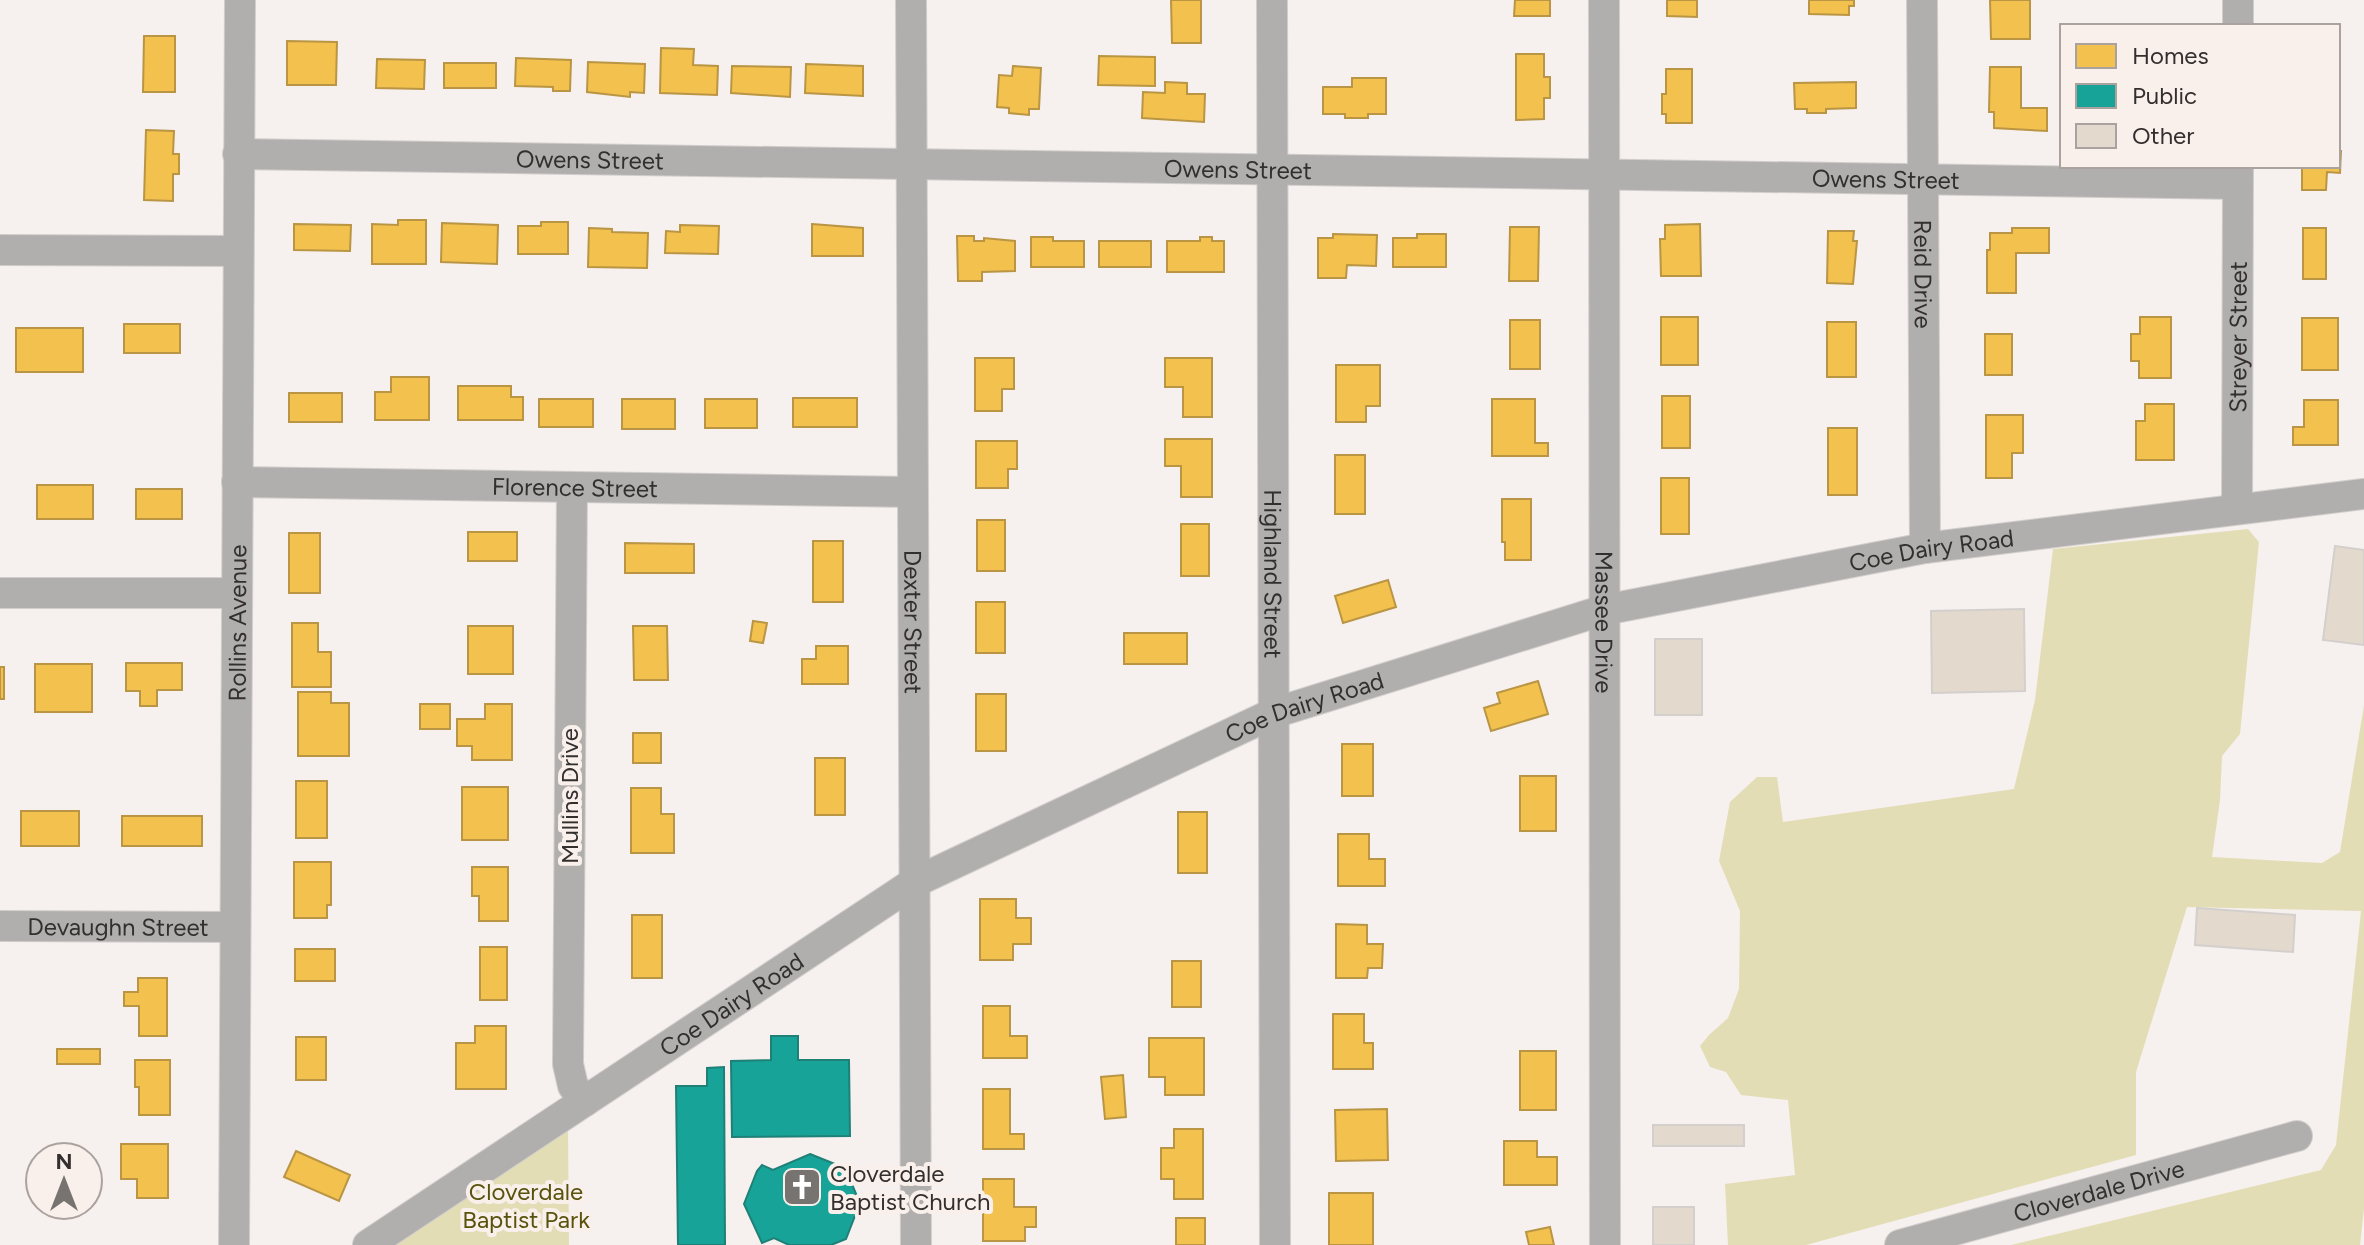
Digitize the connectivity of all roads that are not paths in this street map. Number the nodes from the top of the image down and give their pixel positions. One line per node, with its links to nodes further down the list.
1 (240, 0): 8 (street, Rollins Avenue)
2 (911, 0): 9 (street, Dexter Street)
3 (1272, 0): 10 (street, Highland Street)
4 (1604, 0): 11 (street, Massee Drive)
5 (1922, 0): 13 (street, Reid Drive)
6 (2238, 0): 7 (street)
7 (2238, 24)
8 (238, 154): 9 (street, Owens Street); 15 (street, Rollins Avenue)
9 (911, 164): 10 (street, Owens Street); 18 (street, Dexter Street)
10 (1273, 170): 11 (street, Owens Street); 25 (street, Highland Street)
11 (1604, 175): 13 (street, Owens Street); 24 (street, Massee Drive)
12 (2238, 175): 13 (street, Owens Street); 20 (street, Streyer Street)
13 (1923, 180): 21 (street, Reid Drive)
14 (0, 250): 15 (street)
15 (238, 251): 16 (street, Rollins Avenue)
16 (237, 482): 17 (street, Florence Street); 23 (street, Rollins Avenue)
17 (572, 487): 18 (street, Florence Street); 29 (street, Mullins Drive)
18 (912, 492): 26 (street, Dexter Street)
19 (2364, 494): 20 (street, Coe Dairy Road)
20 (2237, 509): 21 (street, Coe Dairy Road)
21 (1925, 548): 24 (street, Coe Dairy Road)
22 (0, 593): 23 (street)
23 (237, 593): 28 (street, Rollins Avenue)
24 (1604, 610): 25 (street, Coe Dairy Road); 35 (street, Massee Drive)
25 (1274, 713): 26 (street, Coe Dairy Road); 34 (street, Highland Street)
26 (915, 882): 29 (street, Coe Dairy Road); 33 (street, Dexter Street)
27 (0, 926): 28 (street, Devaughn Street)
28 (235, 927): 31 (street, Rollins Avenue)
29 (585, 1101): 32 (street, Coe Dairy Road)
30 (2297, 1136): 36 (street, Cloverdale Drive)
31 (234, 1245)
32 (368, 1245)
33 (916, 1245)
34 (1275, 1245)
35 (1605, 1245)
36 (1900, 1245)

